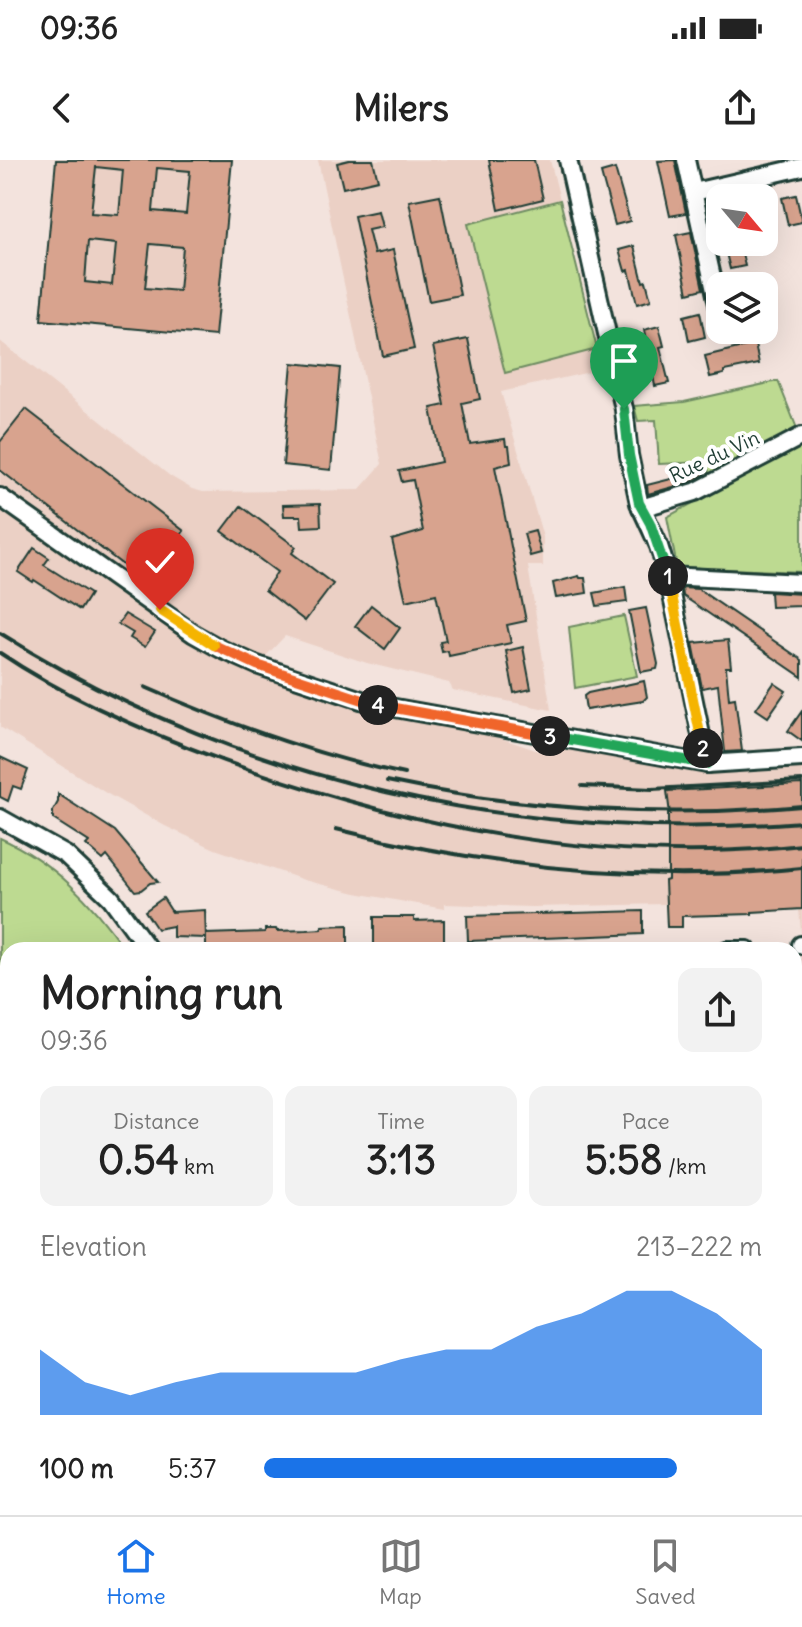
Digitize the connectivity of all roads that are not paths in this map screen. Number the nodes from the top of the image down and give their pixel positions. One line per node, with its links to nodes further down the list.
1 (568, 160): 8 (street)
2 (686, 160): 4 (street)
3 (802, 167): 4 (street)
4 (694, 192): 5 (street)
5 (711, 272)
6 (802, 436): 8 (street, Rue du Vin)
7 (0, 497): 12 (street)
8 (641, 508): 9 (street)
9 (668, 576): 10 (street); 12 (street)
10 (802, 583)
11 (802, 758): 12 (street)
12 (707, 764)
13 (0, 818): 14 (street)
14 (143, 942)

